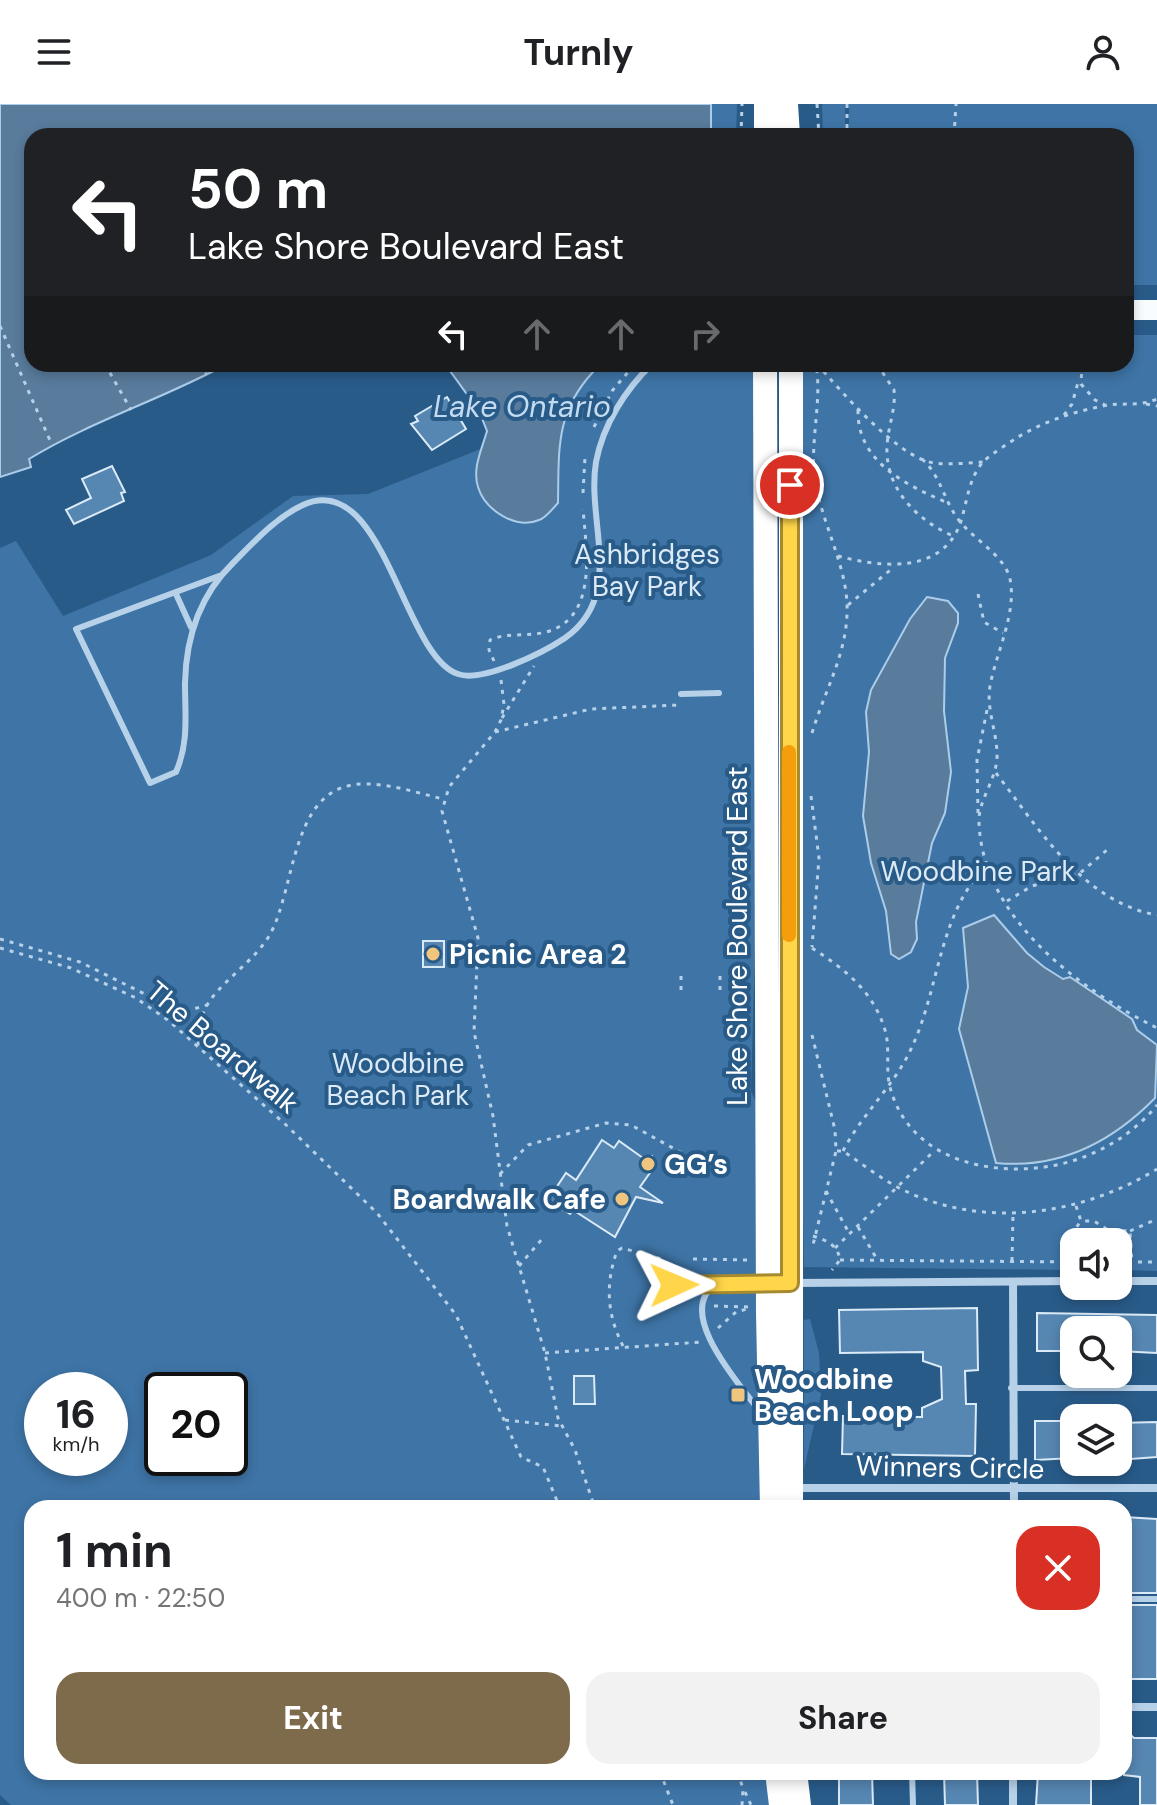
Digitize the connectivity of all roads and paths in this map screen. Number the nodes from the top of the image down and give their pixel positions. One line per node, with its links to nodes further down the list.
1 (742, 104): 7 (path)
2 (766, 104): 8 (highway)
3 (786, 104): 9 (highway)
4 (817, 104): 10 (path)
5 (847, 104): 11 (path)
6 (956, 104): 12 (path)
7 (741, 128)
8 (766, 128)
9 (788, 128)
10 (818, 128)
11 (847, 128)
12 (954, 128)
13 (1134, 310): 14 (main road)
14 (1157, 310)
15 (0, 326): 37 (path)
16 (110, 372): 32 (path)
17 (205, 372): 26 (path)
18 (628, 372): 35 (path)
19 (645, 372): 53 (lane)
20 (765, 372): 119 (highway, Lake Shore Boulevard East)
21 (791, 372): 119 (highway, Lake Shore Boulevard East)
22 (818, 372): 45 (path)
23 (824, 372): 33 (path)
24 (882, 372): 36 (path)
25 (1080, 372): 27 (path)
26 (207, 375)
27 (1079, 379): 30 (path); 34 (path)
28 (1157, 399): 29 (path)
29 (1146, 404): 30 (path); 31 (path)
30 (1105, 405): 34 (path)
31 (1157, 406)
32 (131, 410)
33 (858, 410): 36 (path); 41 (path)
34 (1064, 415): 40 (path)
35 (592, 434)
36 (888, 436): 39 (path); 41 (path)
37 (52, 445)
38 (586, 453): 54 (path)
39 (922, 459): 40 (path); 42 (path)
40 (984, 462): 43 (path)
41 (892, 475): 42 (path); 44 (path)
42 (948, 503): 43 (path)
43 (960, 523): 44 (path); 52 (path)
44 (953, 536): 46 (path)
45 (837, 556): 46 (path); 50 (path)
46 (894, 567): 50 (path)
47 (219, 576): 48 (lane); 51 (lane); 53 (lane)
48 (176, 594): 51 (lane); 51 (lane)
49 (978, 594): 52 (path)
50 (847, 606): 62 (path)
51 (191, 627)
52 (1003, 633): 58 (path)
53 (540, 652): 60 (path)
54 (492, 658)
55 (500, 679): 60 (path)
56 (719, 693): 57 (lane)
57 (681, 694)
58 (988, 702): 63 (path); 66 (path)
59 (681, 705): 61 (path)
60 (501, 720): 61 (path)
61 (495, 732): 65 (path)
62 (811, 733)
63 (995, 773): 66 (path); 69 (path)
64 (810, 786): 74 (path)
65 (443, 799): 80 (path); 93 (path)
66 (978, 817): 68 (path)
67 (1108, 849): 69 (path)
68 (988, 864): 70 (path); 86 (path)
69 (1079, 874): 70 (path); 71 (path)
70 (1005, 902): 83 (path)
71 (1157, 915)
72 (0, 939): 81 (path)
73 (0, 948): 82 (path, The Boardwalk)
74 (812, 948): 75 (path); 86 (path)
75 (810, 962)
76 (681, 976): 79 (path)
77 (720, 976): 78 (path)
78 (720, 990)
79 (681, 992)
80 (207, 1005): 81 (path); 85 (path)
81 (175, 1009): 82 (path)
82 (169, 1021): 85 (path, The Boardwalk)
83 (1157, 1028)
84 (810, 1029): 89 (path)
85 (198, 1046): 133 (path, The Boardwalk)
86 (889, 1085): 88 (path); 90 (path)
87 (1157, 1105): 88 (path)
88 (935, 1150): 94 (path)
89 (836, 1151): 90 (path); 95 (path)
90 (843, 1151): 94 (path)
91 (682, 1153): 93 (path)
92 (1157, 1169): 96 (path)
93 (500, 1174): 117 (path)
94 (899, 1188): 97 (path); 100 (path)
95 (826, 1191): 104 (path); 105 (path)
96 (1076, 1206): 97 (path); 99 (path)
97 (1013, 1213): 113 (path)
98 (1157, 1219): 103 (path)
99 (1081, 1221): 101 (path); 102 (path)
100 (858, 1227): 104 (path); 112 (path)
101 (1076, 1228)
102 (1105, 1228)
103 (1132, 1230)
104 (849, 1234): 107 (path)
105 (813, 1236): 107 (path); 108 (path)
106 (542, 1239): 117 (path)
107 (835, 1248): 111 (path)
108 (811, 1257)
109 (662, 1259): 129 (path)
110 (693, 1259): 119 (path)
111 (840, 1260): 112 (path); 118 (path)
112 (878, 1261): 113 (path)
113 (1012, 1261): 114 (path)
114 (1060, 1262)
115 (1132, 1262): 116 (path)
116 (1157, 1262)
117 (519, 1266): 130 (path)
118 (832, 1271)
119 (770, 1277): 123 (street); 124 (lane); 135 (highway, Lake Shore Boulevard East); 138 (highway, Lake Shore Boulevard East)
120 (1060, 1281): 123 (street)
121 (1132, 1281): 122 (street)
122 (1157, 1281)
123 (1013, 1282): 131 (street)
124 (716, 1284): 125 (lane); 135 (lane)
125 (674, 1285)
126 (714, 1306): 127 (path)
127 (718, 1328)
128 (701, 1342): 129 (path)
129 (623, 1346): 130 (path)
130 (545, 1353): 134 (path)
131 (1011, 1388): 132 (lane); 137 (street)
132 (1157, 1388)
133 (504, 1420): 134 (path); 139 (path, The Boardwalk)
134 (561, 1426): 140 (path)
135 (771, 1434): 141 (highway, Lake Shore Boulevard East)
136 (1157, 1488): 137 (street, Winners Circle)
137 (1014, 1489): 138 (street, Winners Circle); 142 (street)
138 (791, 1498)
139 (557, 1500)
140 (592, 1500)
141 (772, 1500)
142 (1014, 1500)
143 (1132, 1599): 144 (lane)
144 (1157, 1599)
145 (1132, 1707): 146 (street)
146 (1157, 1707)
147 (663, 1780): 154 (path)
148 (740, 1780): 153 (path)
149 (778, 1780): 157 (highway)
150 (796, 1780): 158 (highway)
151 (912, 1780): 159 (lane)
152 (1013, 1780): 160 (street)
153 (743, 1789): 155 (path); 156 (path)
154 (673, 1805)
155 (742, 1805)
156 (751, 1805)
157 (781, 1805)
158 (799, 1805)
159 (913, 1805)
160 (1013, 1805)

